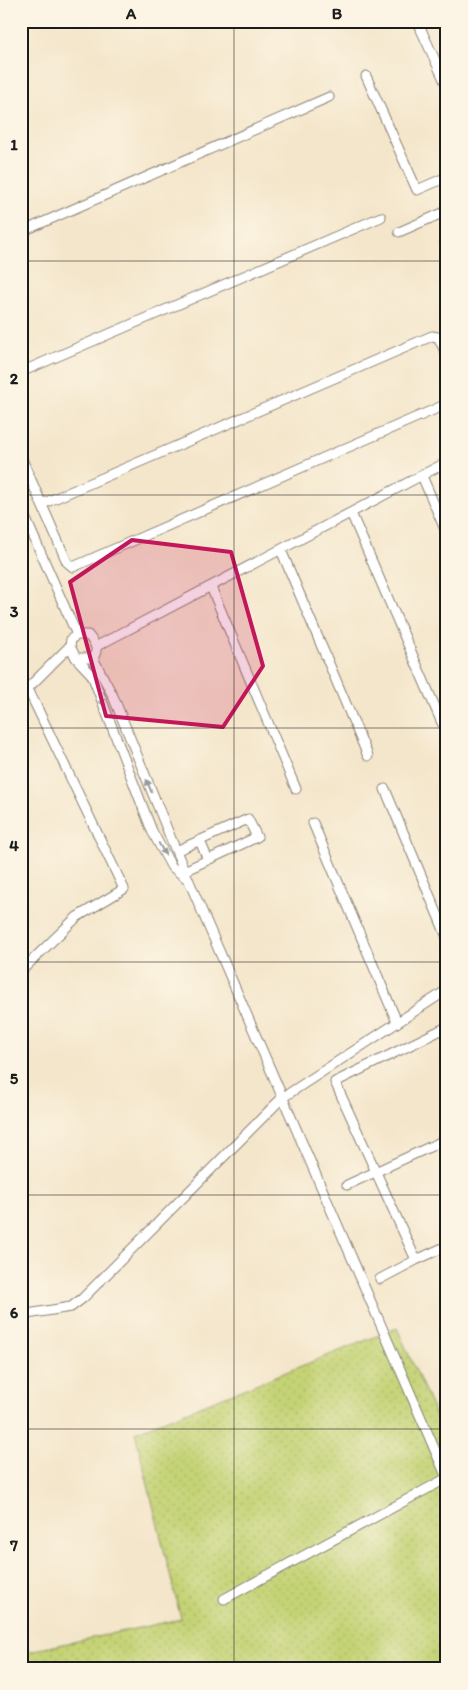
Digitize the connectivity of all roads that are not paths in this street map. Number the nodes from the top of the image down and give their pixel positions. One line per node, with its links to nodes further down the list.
1 (418, 21): 3 (street)
2 (366, 76): 5 (street)
3 (447, 86)
4 (329, 97): 8 (street)
5 (447, 177)
6 (447, 211): 9 (street)
7 (381, 217): 13 (street)
8 (21, 232)
9 (399, 232)
10 (447, 242): 11 (street)
11 (447, 246)
12 (447, 355): 18 (street)
13 (21, 372)
14 (447, 404): 18 (street)
15 (21, 457): 18 (street)
16 (447, 462): 17 (street)
17 (422, 476): 20 (street); 21 (street)
18 (42, 504)
19 (21, 508): 24 (street)
20 (352, 513): 22 (street); 30 (street)
21 (447, 534)
22 (281, 550): 23 (street); 31 (street)
23 (210, 587): 26 (street); 32 (street)
24 (78, 635): 25 (street); 26 (street)
25 (70, 646): 27 (street); 29 (street)
26 (97, 646): 28 (street)
27 (76, 658): 28 (street); 38 (street, one-way to 38)
28 (93, 658): 36 (street, one-way to 28)
29 (24, 692): 40 (street)
30 (442, 723)
31 (368, 756)
32 (296, 789)
33 (385, 789): 39 (street)
34 (313, 823): 42 (street)
35 (200, 840): 36 (street); 37 (street); 37 (street)
36 (176, 851): 38 (street)
37 (208, 860): 38 (street)
38 (186, 875): 44 (street)
39 (447, 937)
40 (21, 971)
41 (446, 992): 42 (street)
42 (397, 1022): 44 (street)
43 (447, 1027): 46 (street)
44 (282, 1098): 51 (street); 52 (street)
45 (447, 1139): 46 (street)
46 (376, 1171): 47 (street); 49 (street)
47 (347, 1185)
48 (447, 1246): 49 (street)
49 (416, 1260): 50 (street)
50 (380, 1279)
51 (21, 1316)
52 (447, 1478): 53 (street)
53 (224, 1599)

